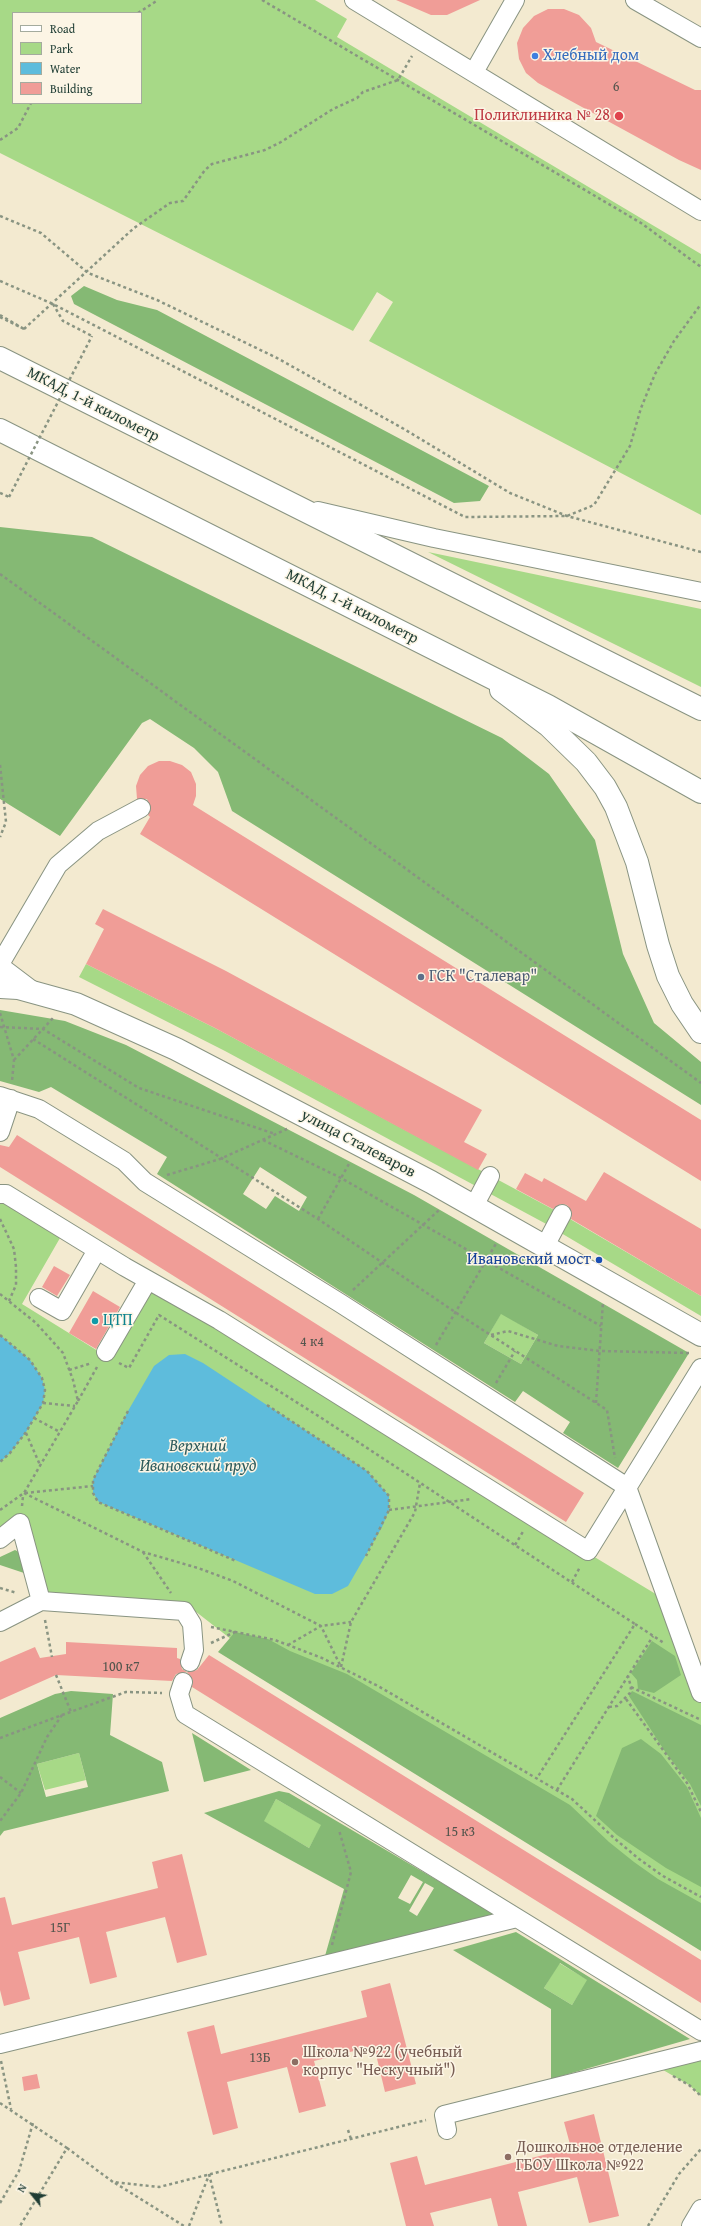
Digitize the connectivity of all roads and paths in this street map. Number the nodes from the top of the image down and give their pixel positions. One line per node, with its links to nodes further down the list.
1 (158, 0): 6 (path)
2 (262, 0): 10 (path)
3 (354, 0): 8 (street)
4 (515, 0): 9 (street)
5 (635, 0): 7 (street)
6 (140, 12)
7 (701, 38)
8 (421, 39): 9 (street); 10 (path)
9 (474, 72): 13 (street)
10 (398, 80): 15 (path); 16 (path)
11 (30, 104): 12 (path)
12 (0, 140)
13 (701, 211)
14 (0, 216): 16 (path)
15 (701, 267)
16 (88, 273): 18 (path); 25 (path)
17 (0, 281): 18 (path)
18 (52, 304): 20 (path); 23 (path, bridge); 25 (path)
19 (701, 304): 25 (path)
20 (0, 316)
21 (0, 358): 24 (main road, МКАД, 1-й километр)
22 (0, 430): 29 (main road, МКАД, 1-й километр)
23 (0, 493)
24 (297, 506): 28 (street); 30 (main road, МКАД, 1-й километр)
25 (567, 516): 26 (path)
26 (701, 552)
27 (0, 574): 46 (path)
28 (701, 592)
29 (440, 652): 32 (main road, МКАД, 1-й километр); 43 (main road)
30 (701, 709)
31 (0, 765): 34 (path)
32 (701, 792)
33 (141, 808): 35 (street)
34 (0, 837)
35 (0, 965): 37 (street)
36 (0, 986): 37 (main road, улица Сталеваров)
37 (34, 992): 59 (main road, улица Сталеваров)
38 (0, 1013): 41 (path)
39 (54, 1017): 42 (path)
40 (0, 1026): 41 (path)
41 (4, 1026): 42 (path); 45 (path)
42 (43, 1029): 44 (path); 50 (path)
43 (701, 1032)
44 (33, 1040): 45 (path); 53 (path)
45 (14, 1060): 47 (path)
46 (701, 1083)
47 (5, 1098): 49 (street); 56 (street)
48 (288, 1128): 50 (path)
49 (0, 1132)
50 (275, 1134): 51 (path)
51 (264, 1140): 53 (path); 55 (path)
52 (353, 1156): 55 (path)
53 (220, 1159): 56 (path); 62 (path)
54 (490, 1176): 59 (street)
55 (341, 1178): 62 (path); 63 (path)
56 (145, 1182): 74 (street)
57 (0, 1194): 66 (street)
58 (444, 1205): 63 (path)
59 (474, 1206): 65 (main road, улица Сталеваров)
60 (562, 1214): 65 (street)
61 (0, 1219): 73 (path)
62 (318, 1219): 68 (path)
63 (423, 1224): 67 (path); 68 (path)
64 (500, 1237): 67 (path)
65 (545, 1246): 81 (main road, улица Сталеваров)
66 (97, 1250): 69 (street); 72 (street)
67 (487, 1260): 75 (path); 76 (path)
68 (383, 1263): 74 (path); 75 (path)
69 (148, 1280): 82 (street); 101 (street)
70 (0, 1294): 73 (path)
71 (603, 1297): 76 (path)
72 (39, 1298)
73 (9, 1301): 84 (path)
74 (340, 1303): 83 (street)
75 (455, 1312): 78 (path); 83 (path)
76 (602, 1326): 80 (path)
77 (0, 1335): 87 (path)
78 (490, 1335): 79 (path); 80 (path)
79 (515, 1351): 85 (path); 88 (path)
80 (600, 1351): 81 (path); 88 (path)
81 (700, 1352): 98 (street)
82 (104, 1356): 84 (path); 86 (path); 97 (path)
83 (427, 1359): 85 (street)
84 (69, 1370): 86 (path)
85 (488, 1398): 98 (street)
86 (78, 1401): 90 (path)
87 (43, 1403): 90 (path); 92 (path)
88 (596, 1403): 98 (path)
89 (267, 1405): 105 (path)
90 (75, 1406): 94 (path)
91 (128, 1411): 99 (path)
92 (34, 1418): 93 (path); 94 (path)
93 (26, 1432): 95 (path); 96 (path)
94 (60, 1432): 96 (path)
95 (0, 1462)
96 (40, 1466): 100 (path)
97 (420, 1483): 102 (path); 103 (path)
98 (624, 1484): 101 (street); 126 (street)
99 (93, 1486): 100 (path); 109 (path)
100 (24, 1493): 104 (path); 107 (path)
101 (498, 1495): 102 (path)
102 (450, 1503): 103 (path); 114 (path)
103 (416, 1508): 105 (path); 113 (path)
104 (0, 1510)
105 (389, 1510): 108 (path)
106 (0, 1539): 110 (street)
107 (143, 1552): 111 (path); 115 (path)
108 (366, 1556)
109 (236, 1561)
110 (41, 1601): 111 (street); 112 (street)
111 (188, 1617): 116 (path); 120 (street)
112 (0, 1622)
113 (351, 1622): 115 (path); 121 (path)
114 (634, 1624): 117 (path); 134 (path)
115 (321, 1626): 119 (path); 121 (path)
116 (235, 1632): 119 (path); 120 (path)
117 (653, 1636): 118 (path); 123 (path)
118 (665, 1644)
119 (287, 1645): 121 (path)
120 (192, 1656)
121 (342, 1667): 134 (path)
122 (56, 1675): 129 (path)
123 (628, 1676): 124 (path); 128 (path)
124 (631, 1687): 127 (path); 131 (path)
125 (181, 1688): 129 (path); 137 (street)
126 (701, 1693)
127 (626, 1699): 128 (path); 138 (path)
128 (609, 1707): 135 (path)
129 (71, 1712): 130 (path)
130 (62, 1715): 132 (path); 136 (path)
131 (701, 1720)
132 (0, 1738)
133 (0, 1777): 136 (path)
134 (537, 1778): 135 (path)
135 (558, 1790): 140 (path)
136 (21, 1792): 139 (path)
137 (332, 1804): 141 (street); 142 (path)
138 (701, 1812)
139 (0, 1821)
140 (701, 1897)
141 (518, 1918): 142 (street); 143 (street)
142 (327, 1963): 144 (street)
143 (701, 2031)
144 (13, 2043)
145 (701, 2051): 152 (street)
146 (0, 2057): 150 (path)
147 (670, 2074): 148 (path)
148 (701, 2096)
149 (0, 2103): 150 (path)
150 (11, 2110): 151 (path)
151 (33, 2123): 155 (path); 159 (path)
152 (445, 2123): 154 (path)
153 (348, 2130): 154 (path)
154 (351, 2138): 157 (path)
155 (67, 2148): 158 (path); 162 (path)
156 (701, 2149): 161 (path)
157 (209, 2174): 158 (path); 164 (path); 165 (path)
158 (113, 2182): 163 (path)
159 (0, 2203)
160 (701, 2209): 166 (street)
161 (648, 2225)
162 (20, 2226)
163 (184, 2226)
164 (189, 2226)
165 (222, 2226)
166 (691, 2226)

